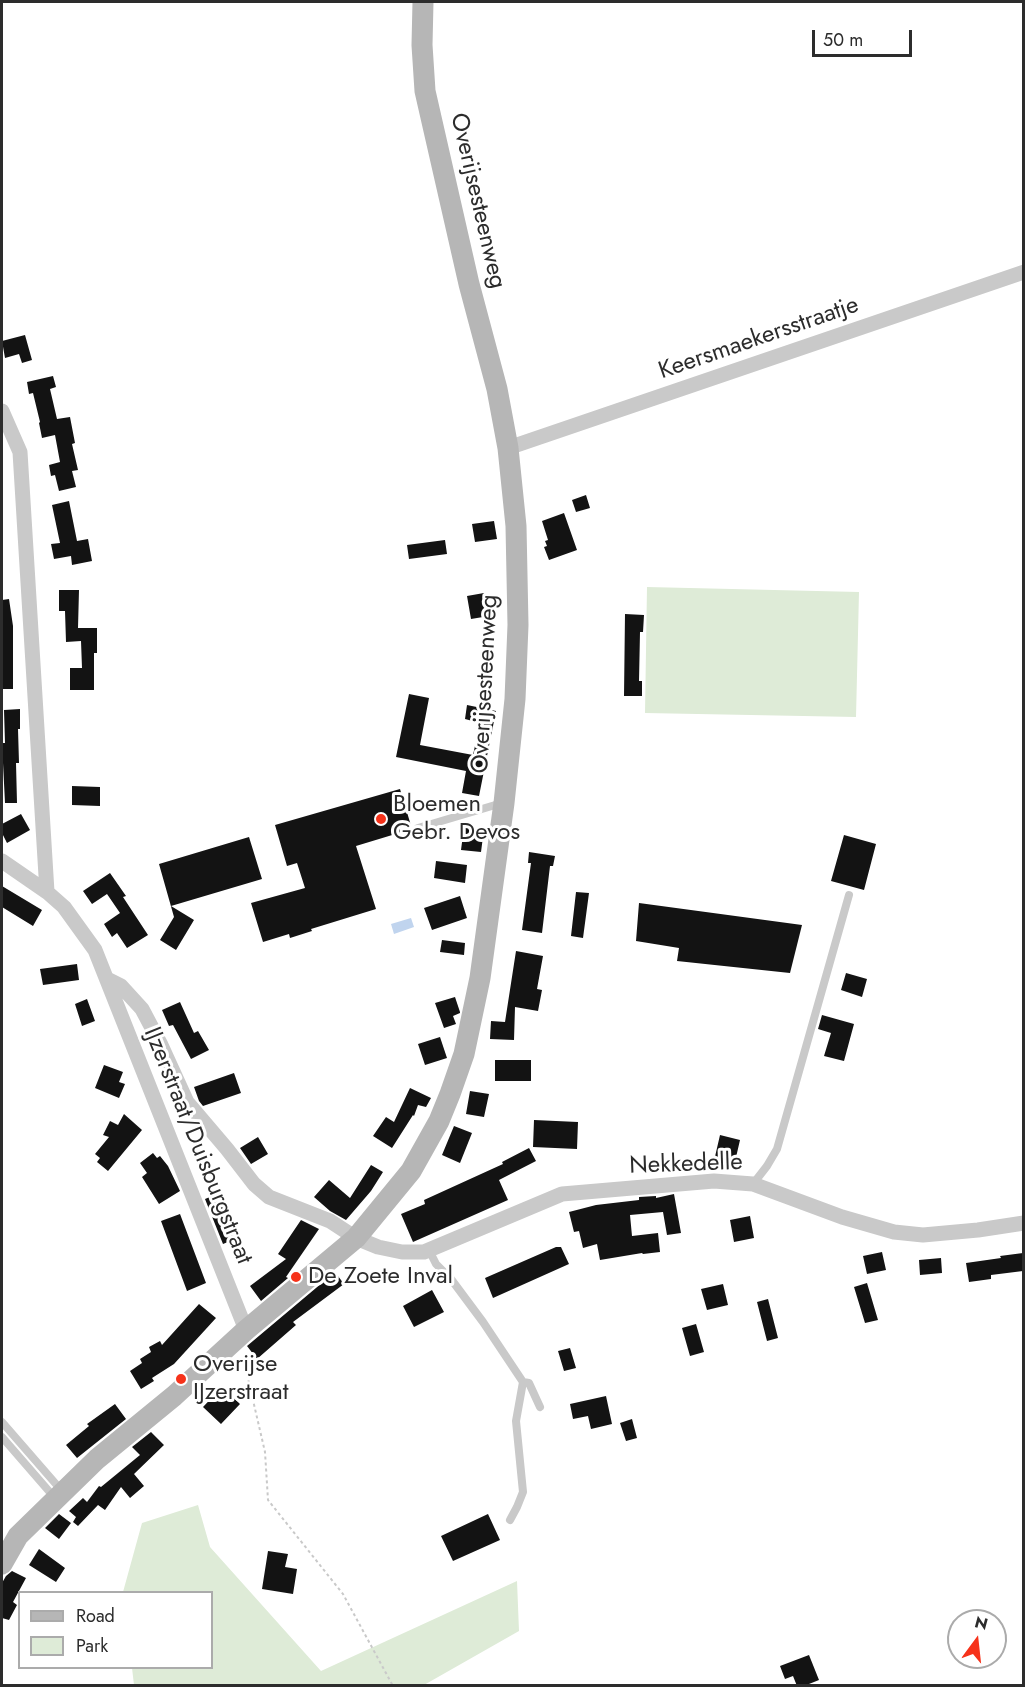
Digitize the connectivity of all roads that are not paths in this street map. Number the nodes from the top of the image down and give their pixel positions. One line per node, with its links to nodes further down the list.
1 (423, 2): 4 (street, Overijsesteenweg)
2 (1023, 272): 4 (street, Keersmaekersstraatje)
3 (2, 411): 8 (street)
4 (508, 448): 5 (street, Overijsesteenweg)
5 (504, 803): 6 (lane); 13 (street, Overijsesteenweg)
6 (418, 828)
7 (2, 861): 8 (street, IJzerstraat/Duisburgstraat)
8 (47, 892): 10 (street, IJzerstraat/Duisburgstraat)
9 (849, 895): 11 (lane)
10 (106, 979): 13 (street, Nekkedelle); 15 (street, IJzerstraat/Duisburgstraat)
11 (753, 1184): 12 (street, Nekkedelle); 14 (street, Nekkedelle)
12 (1023, 1223)
13 (356, 1238): 14 (street, Nekkedelle); 15 (street, Overijsesteenweg)
14 (429, 1250): 16 (lane)
15 (243, 1333): 20 (street, Overijsesteenweg)
16 (523, 1382): 17 (lane); 21 (lane)
17 (540, 1407)
18 (2, 1422): 20 (lane)
19 (2, 1437): 20 (lane)
20 (59, 1496): 22 (street, Overijsesteenweg)
21 (510, 1520)
22 (2, 1564)

